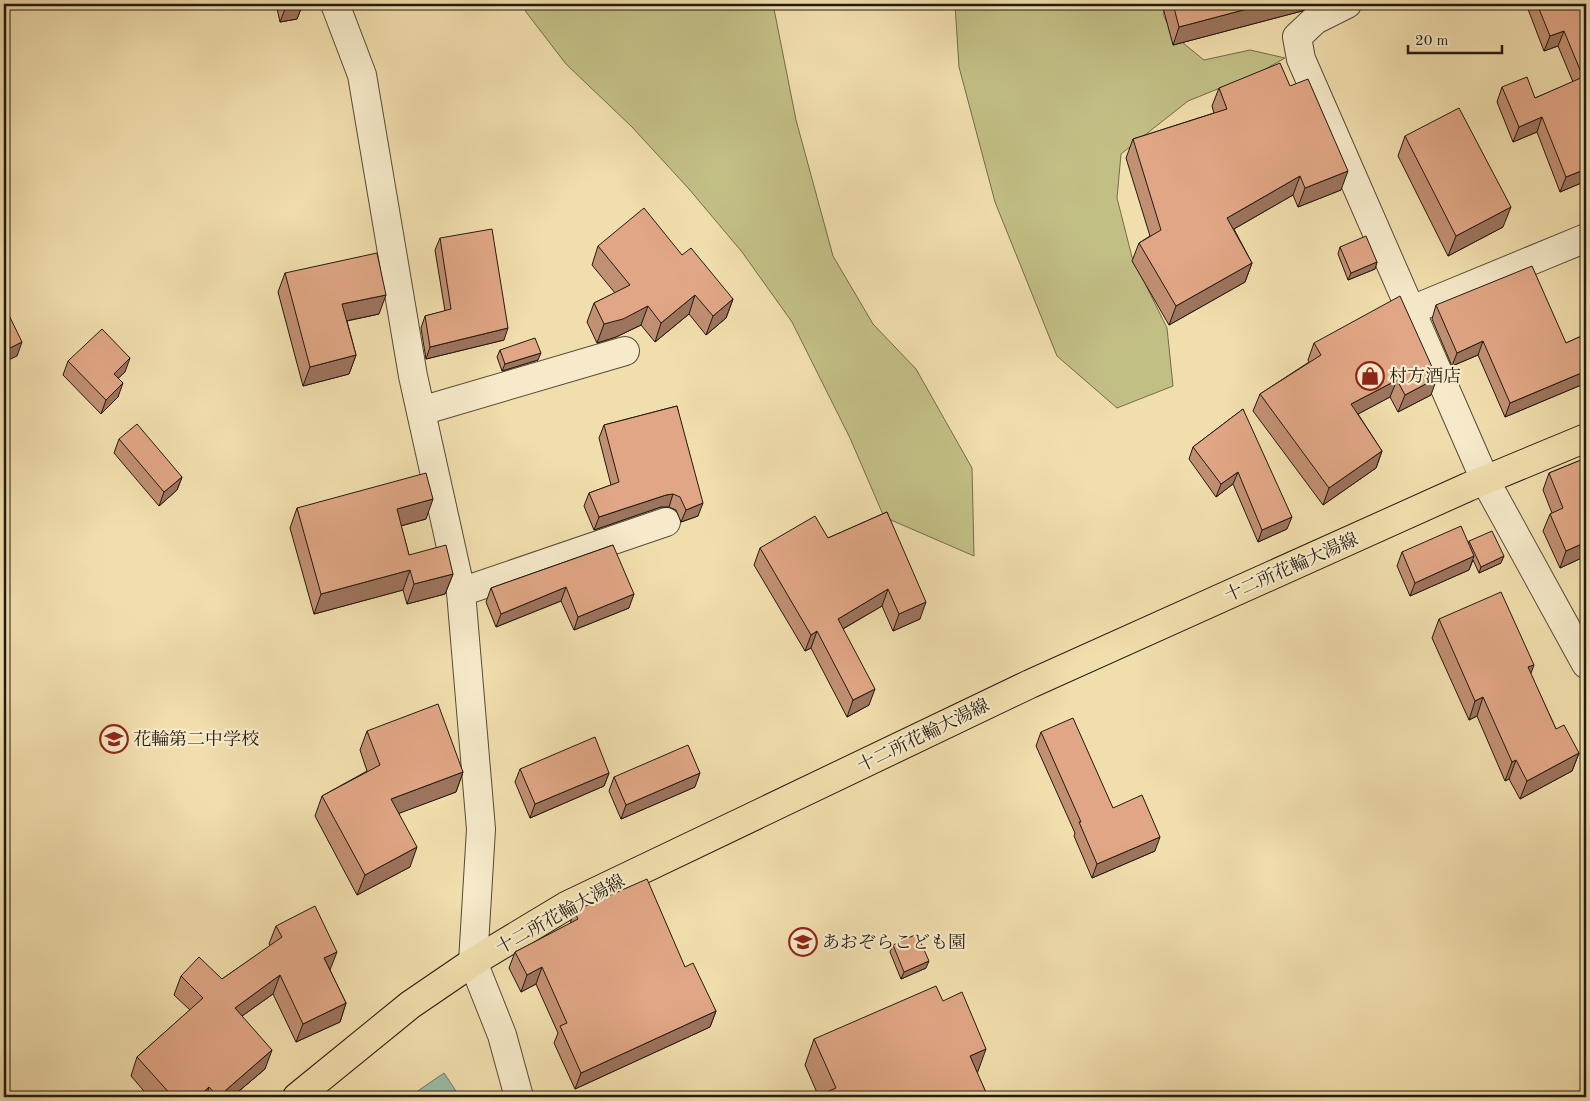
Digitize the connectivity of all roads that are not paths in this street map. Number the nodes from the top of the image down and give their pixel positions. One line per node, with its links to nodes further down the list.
1 (334, 4): 6 (street)
2 (1347, 4): 4 (street)
3 (1586, 238): 4 (street)
4 (1409, 311): 8 (street)
5 (625, 350): 6 (street)
6 (421, 411): 10 (street)
7 (1586, 438): 8 (main road, 十二所花輪大湯線)
8 (1485, 480): 11 (street); 12 (main road, 十二所花輪大湯線)
9 (666, 522): 10 (street)
10 (461, 592): 12 (street)
11 (1586, 664)
12 (473, 962): 13 (main road, 十二所花輪大湯線); 14 (street)
13 (297, 1097)
14 (519, 1097)

